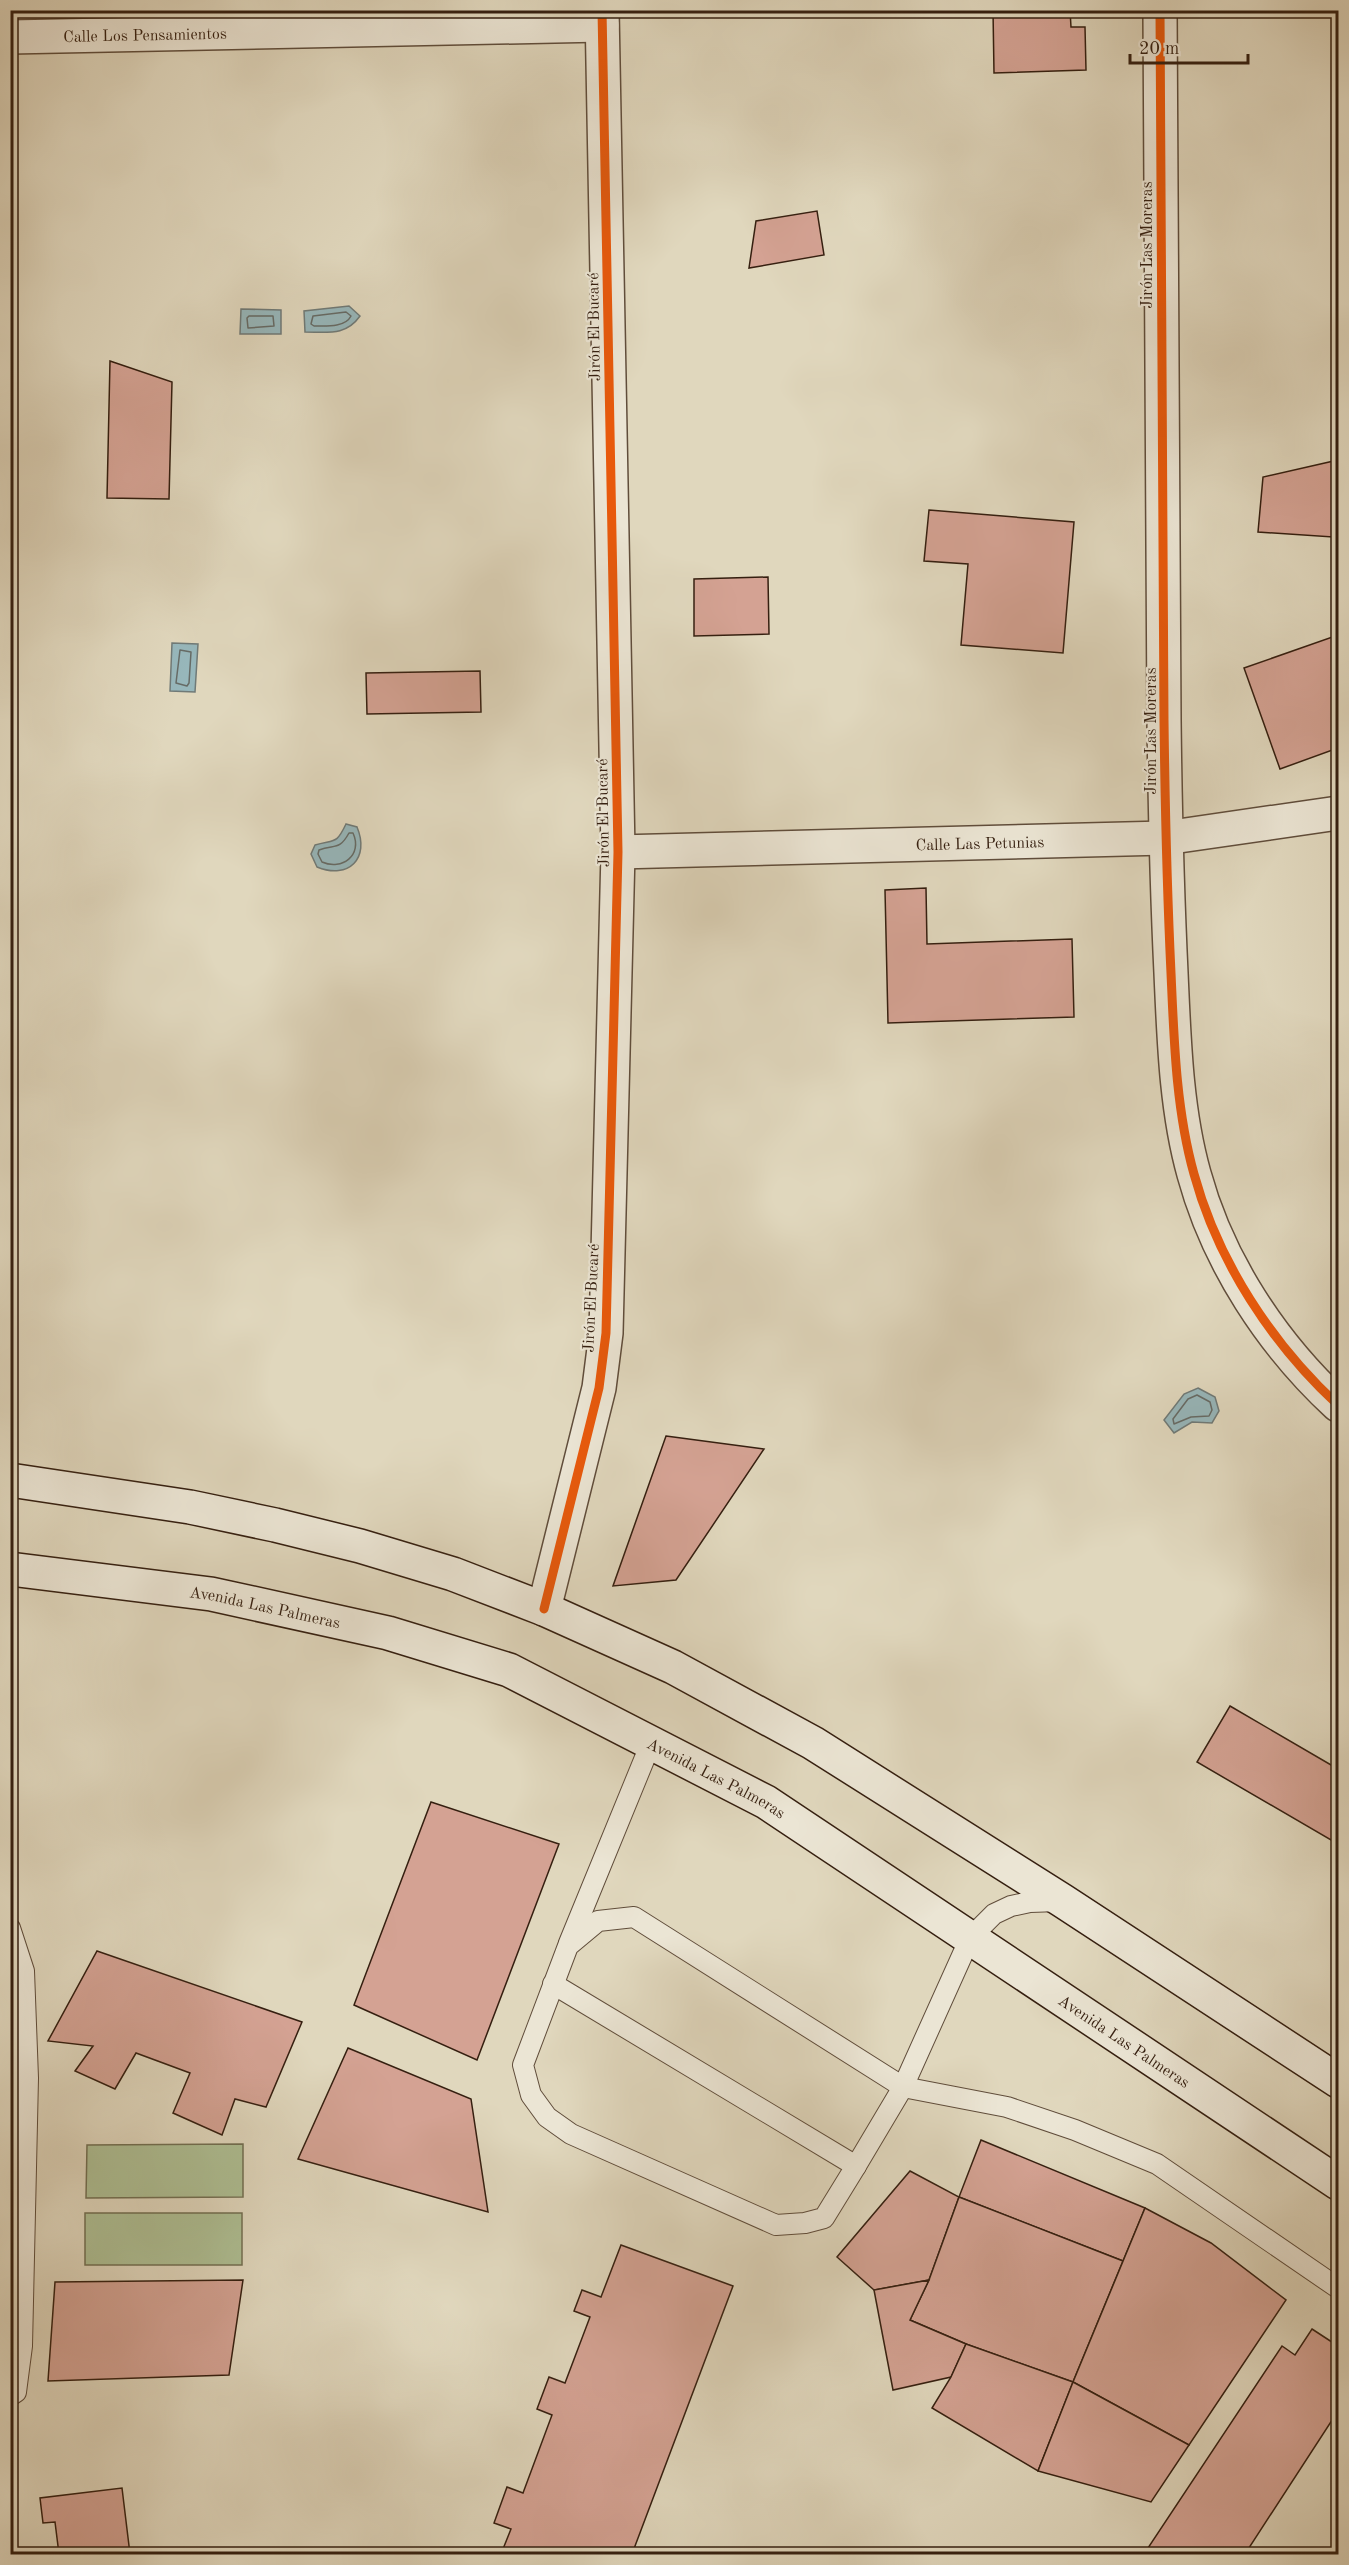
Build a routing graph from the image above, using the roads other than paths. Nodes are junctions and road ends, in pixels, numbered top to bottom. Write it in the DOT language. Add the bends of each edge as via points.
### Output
graph roads {
  1 [pos="1160,10"];
  2 [pos="602,18"];
  3 [pos="10,37"];
  4 [pos="1338,813"];
  5 [pos="1165,838"];
  6 [pos="618,852"];
  7 [pos="1338,1405"];
  8 [pos="10,1480"];
  9 [pos="10,1569"];
  10 [pos="544,1608"];
  11 [pos="651,1743"];
  12 [pos="1063,1900"];
  13 [pos="10,1928"];
  14 [pos="970,1938"];
  15 [pos="568,1946"];
  16 [pos="553,1984"];
  17 [pos="1338,2081"];
  18 [pos="903,2087"];
  19 [pos="856,2166"];
  20 [pos="1338,2183"];
  21 [pos="1338,2288"];
  22 [pos="10,2396"];
  1 -- 5 [label="street, Jirón Las Moreras"];
  2 -- 3 [label="street, Calle Los Pensamientos"];
  2 -- 6 [label="street, Jirón El Bucaré"];
  4 -- 5 [label="street, Calle Las Petunias"];
  5 -- 6 [label="street, Calle Las Petunias"];
  5 -- 7 [label="street, Jirón Las Moreras" via="1174,1044 1184,1132 1194,1175 1220,1244 1264,1318 1299,1364"];
  6 -- 10 [label="street, Jirón El Bucaré" via="606,1333 599,1388"];
  8 -- 10 [label="street" via="190,1507 275,1525 380,1552"];
  9 -- 11 [label="street, Avenida Las Palmeras" via="211,1594 388,1633 509,1670"];
  10 -- 12 [label="street" via="673,1667 813,1743"];
  11 -- 14 [label="street, Avenida Las Palmeras" via="765,1802"];
  11 -- 15 [label="lane"];
  12 -- 14 [label="lane" via="1011,1906 994,1914"];
  12 -- 17 [label="street"];
  13 -- 22 [label="lane" via="24,1971 28,2078 22,2346 16,2392"];
  14 -- 18 [label="lane"];
  14 -- 20 [label="street, Avenida Las Palmeras"];
  15 -- 16 [label="lane"];
  15 -- 18 [label="lane" via="598,1921 634,1917"];
  16 -- 19 [label="lane"];
  16 -- 19 [label="lane" via="523,2065 531,2095 547,2117 571,2134 776,2224 824,2218"];
  18 -- 19 [label="lane"];
  18 -- 21 [label="lane" via="1007,2107 1157,2164"];
}
